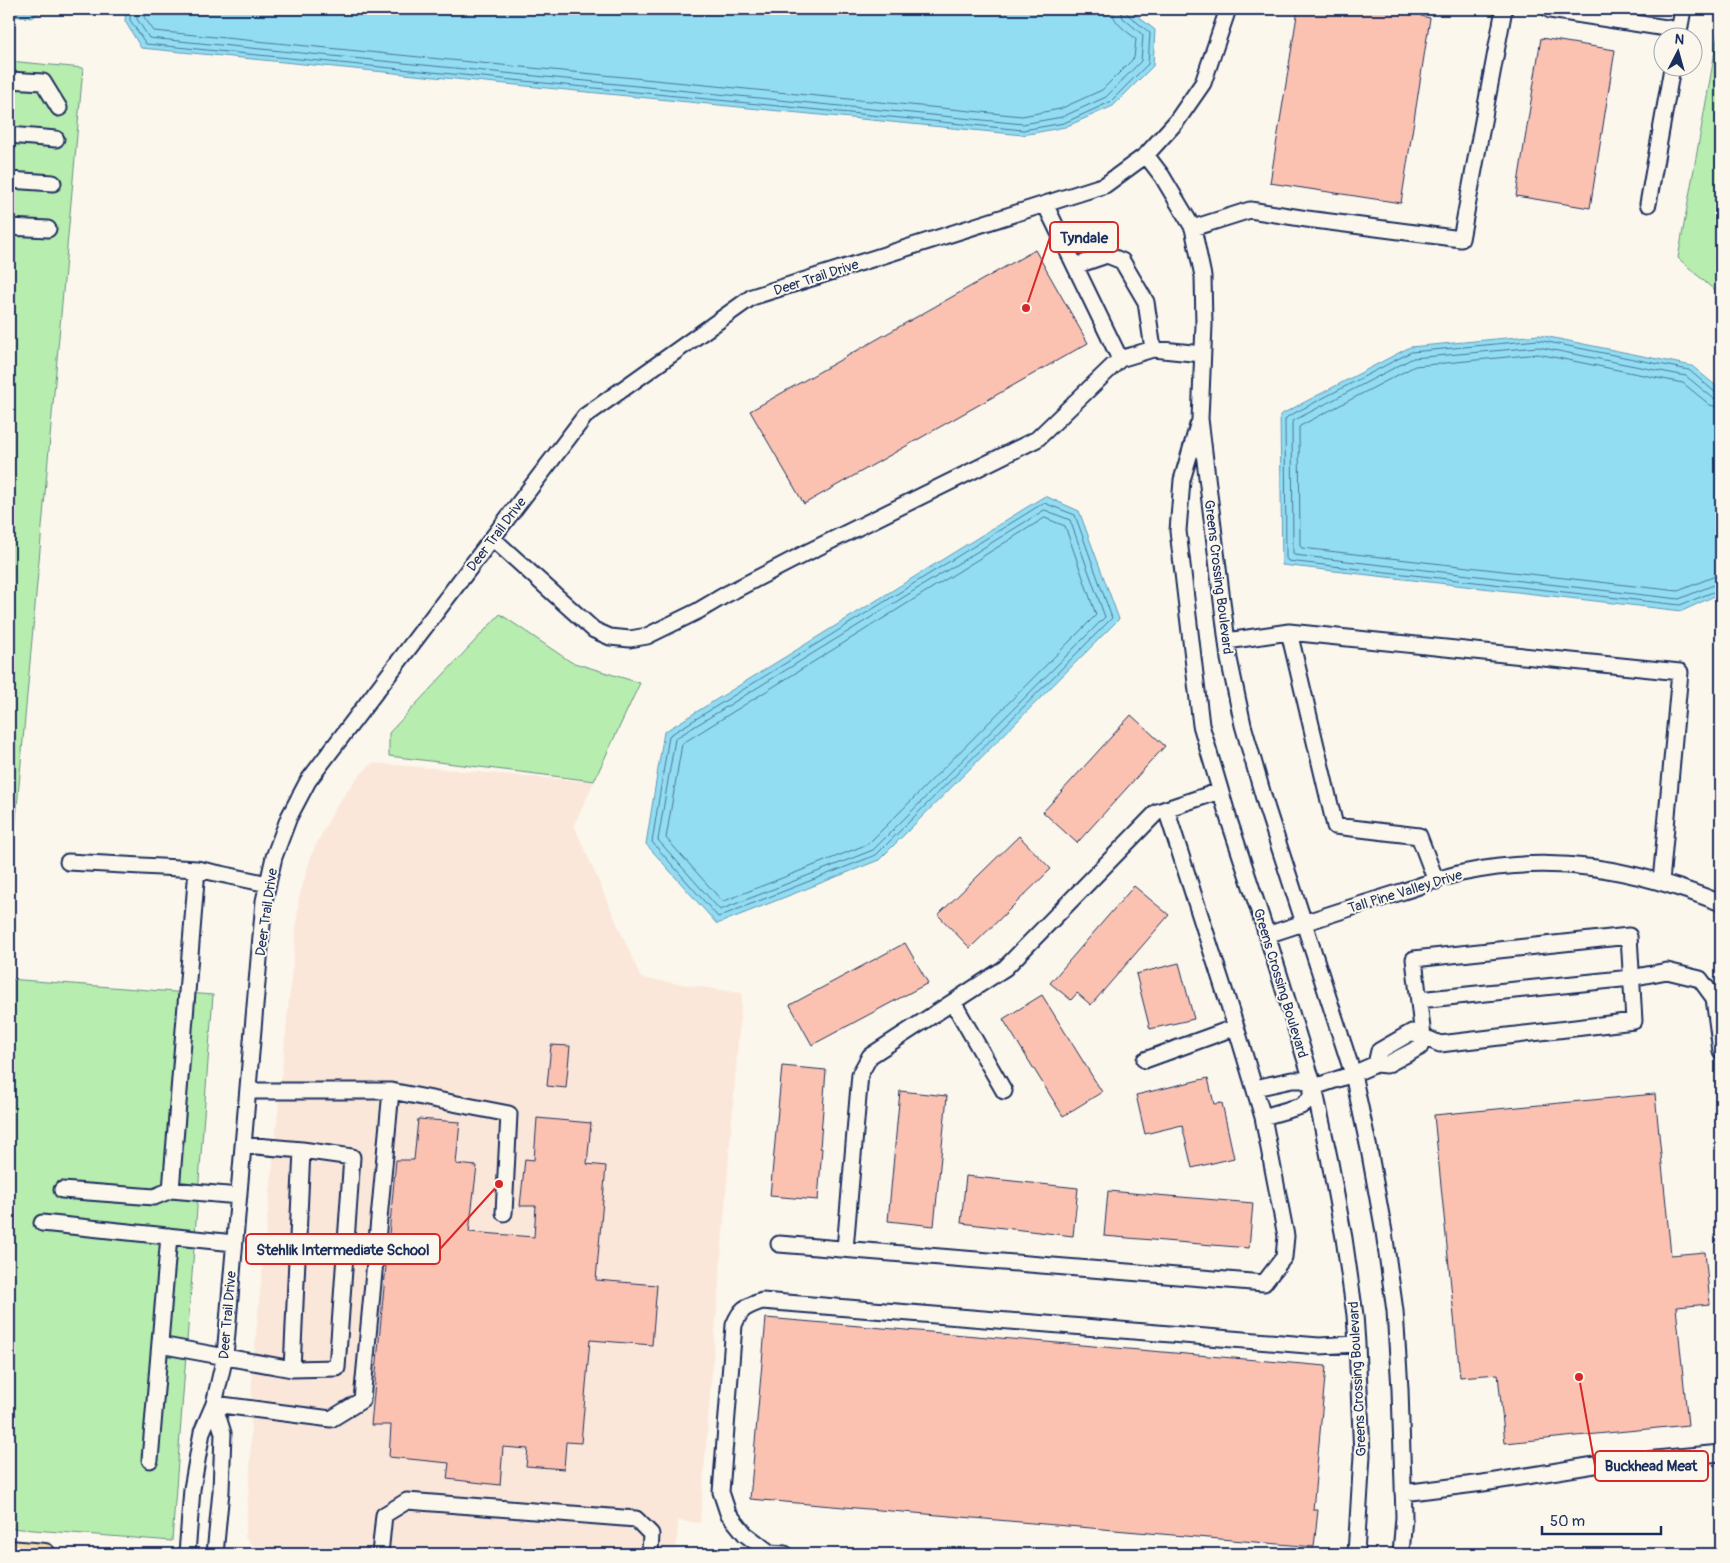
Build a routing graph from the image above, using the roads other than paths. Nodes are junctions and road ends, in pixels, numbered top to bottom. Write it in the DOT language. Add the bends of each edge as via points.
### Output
graph roads {
  1 [pos="1228,9"];
  2 [pos="1504,9"];
  3 [pos="1683,9"];
  4 [pos="1550,10"];
  5 [pos="1679,28"];
  6 [pos="1652,29"];
  7 [pos="1670,78"];
  8 [pos="9,80"];
  9 [pos="60,108"];
  10 [pos="9,135"];
  11 [pos="56,139"];
  12 [pos="1146,155"];
  13 [pos="9,180"];
  14 [pos="52,183"];
  15 [pos="1044,204"];
  16 [pos="1648,204"];
  17 [pos="9,227"];
  18 [pos="1193,228"];
  19 [pos="48,229"];
  20 [pos="1075,266"];
  21 [pos="1153,349"];
  22 [pos="1202,354"];
  23 [pos="1120,359"];
  24 [pos="1200,419"];
  25 [pos="492,538"];
  26 [pos="1289,632"];
  27 [pos="1227,641"];
  28 [pos="1220,791"];
  29 [pos="1166,809"];
  30 [pos="68,862"];
  31 [pos="197,869"];
  32 [pos="1436,881"];
  33 [pos="1661,882"];
  34 [pos="268,884"];
  35 [pos="1721,903"];
  36 [pos="1304,923"];
  37 [pos="1267,934"];
  38 [pos="1632,978"];
  39 [pos="1419,1000"];
  40 [pos="953,1002"];
  41 [pos="1238,1034"];
  42 [pos="1423,1037"];
  43 [pos="1721,1051"];
  44 [pos="1145,1060"];
  45 [pos="1353,1074"];
  46 [pos="1255,1088"];
  47 [pos="1314,1088"];
  48 [pos="248,1091"];
  49 [pos="391,1091"];
  50 [pos="1004,1091"];
  51 [pos="1263,1117"];
  52 [pos="244,1145"];
  53 [pos="302,1150"];
  54 [pos="62,1190"];
  55 [pos="172,1190"];
  56 [pos="238,1196"];
  57 [pos="504,1213"];
  58 [pos="42,1223"];
  59 [pos="169,1236"];
  60 [pos="234,1243"];
  61 [pos="779,1244"];
  62 [pos="845,1249"];
  63 [pos="1357,1344"];
  64 [pos="160,1345"];
  65 [pos="225,1356"];
  66 [pos="292,1369"];
  67 [pos="214,1404"];
  68 [pos="1721,1453"];
  69 [pos="150,1460"];
  70 [pos="1403,1493"];
  71 [pos="9,1551"];
  72 [pos="45,1554"];
  73 [pos="187,1554"];
  74 [pos="215,1554"];
  75 [pos="380,1554"];
  76 [pos="650,1554"];
  77 [pos="785,1554"];
  78 [pos="1356,1554"];
  79 [pos="1401,1554"];
  1 -- 12 [label="street, Deer Trail Drive" via="1203,83 1176,122"];
  2 -- 18 [label="street" via="1461,239 1250,210"];
  3 -- 5 [label="street"];
  4 -- 6 [label="street"];
  7 -- 16 [label="street"];
  8 -- 9 [label="street" via="43,82"];
  10 -- 11 [label="street"];
  12 -- 15 [label="street, Deer Trail Drive" via="1106,185"];
  12 -- 18 [label="street, Greens Crossing Boulevard"];
  13 -- 14 [label="street"];
  15 -- 20 [label="street"];
  15 -- 25 [label="street, Deer Trail Drive" via="752,297 586,416"];
  17 -- 19 [label="street"];
  18 -- 22 [label="street, Greens Crossing Boulevard" via="1203,276"];
  20 -- 21 [label="street" via="1107,255 1122,261 1146,302"];
  20 -- 23 [label="street"];
  21 -- 22 [label="street"];
  21 -- 23 [label="street"];
  22 -- 24 [label="street, Greens Crossing Boulevard"];
  23 -- 25 [label="street" via="1037,439 829,541 647,636 630,639 610,637 594,630"];
  24 -- 27 [label="street, Greens Crossing Boulevard"];
  24 -- 28 [label="street, Greens Crossing Boulevard" via="1182,480 1178,531 1201,725"];
  25 -- 34 [label="street, Deer Trail Drive" via="308,781 289,817"];
  26 -- 27 [label="street"];
  26 -- 32 [label="street" via="1335,826 1419,836"];
  26 -- 33 [label="street" via="1680,672"];
  27 -- 36 [label="street, Greens Crossing Boulevard" via="1243,725"];
  28 -- 29 [label="street"];
  28 -- 37 [label="street, Greens Crossing Boulevard"];
  29 -- 40 [label="street" via="1157,812 1005,968"];
  29 -- 41 [label="street"];
  30 -- 31 [label="street"];
  31 -- 34 [label="street"];
  31 -- 55 [label="street"];
  32 -- 33 [label="street, Tall Pine Valley Drive" via="1462,873 1526,864 1580,866"];
  32 -- 36 [label="street, Tall Pine Valley Drive"];
  33 -- 35 [label="street, Tall Pine Valley Drive"];
  34 -- 48 [label="street, Deer Trail Drive"];
  36 -- 37 [label="street, Tall Pine Valley Drive"];
  36 -- 45 [label="street, Greens Crossing Boulevard"];
  37 -- 47 [label="street, Greens Crossing Boulevard"];
  38 -- 39 [label="street"];
  38 -- 39 [label="street" via="1629,936 1414,959"];
  38 -- 42 [label="street" via="1634,1021 1440,1044"];
  38 -- 43 [label="street" via="1667,971 1700,979 1714,998"];
  39 -- 42 [label="street"];
  40 -- 50 [label="street"];
  40 -- 62 [label="street" via="870,1056 860,1074"];
  41 -- 44 [label="street"];
  41 -- 46 [label="street"];
  42 -- 45 [label="street" via="1412,1032 1379,1051 1376,1064"];
  45 -- 47 [label="street"];
  45 -- 70 [label="street, Greens Crossing Boulevard" via="1382,1222 1395,1311"];
  46 -- 47 [label="street" via="1304,1080"];
  46 -- 51 [label="street"];
  47 -- 51 [label="street" via="1309,1100 1301,1106"];
  47 -- 63 [label="street, Greens Crossing Boulevard" via="1344,1238"];
  48 -- 49 [label="street"];
  48 -- 52 [label="street, Deer Trail Drive"];
  49 -- 57 [label="street" via="509,1114"];
  49 -- 67 [label="street" via="362,1400 331,1419"];
  51 -- 62 [label="street" via="1286,1236 1284,1257 1264,1283"];
  52 -- 53 [label="street"];
  52 -- 56 [label="street, Deer Trail Drive"];
  53 -- 66 [label="street"];
  53 -- 66 [label="street" via="352,1157 337,1368"];
  54 -- 55 [label="street" via="154,1197"];
  55 -- 56 [label="street"];
  56 -- 60 [label="street, Deer Trail Drive"];
  58 -- 59 [label="street"];
  59 -- 60 [label="street"];
  59 -- 64 [label="street"];
  60 -- 65 [label="street, Deer Trail Drive"];
  61 -- 62 [label="street"];
  63 -- 77 [label="street" via="1319,1346 762,1301 739,1312 734,1325 721,1492 728,1513 745,1534 770,1553"];
  63 -- 78 [label="street, Greens Crossing Boulevard" via="1362,1455"];
  64 -- 65 [label="street"];
  64 -- 69 [label="street"];
  65 -- 66 [label="street"];
  65 -- 67 [label="street, Deer Trail Drive"];
  67 -- 73 [label="street, Deer Trail Drive" via="202,1432 192,1489"];
  67 -- 74 [label="street" via="223,1433"];
  68 -- 70 [label="street" via="1600,1464"];
  70 -- 79 [label="street, Greens Crossing Boulevard"];
  71 -- 72 [label="main road"];
  75 -- 76 [label="street" via="384,1515 407,1501 636,1519 651,1534"];
}
